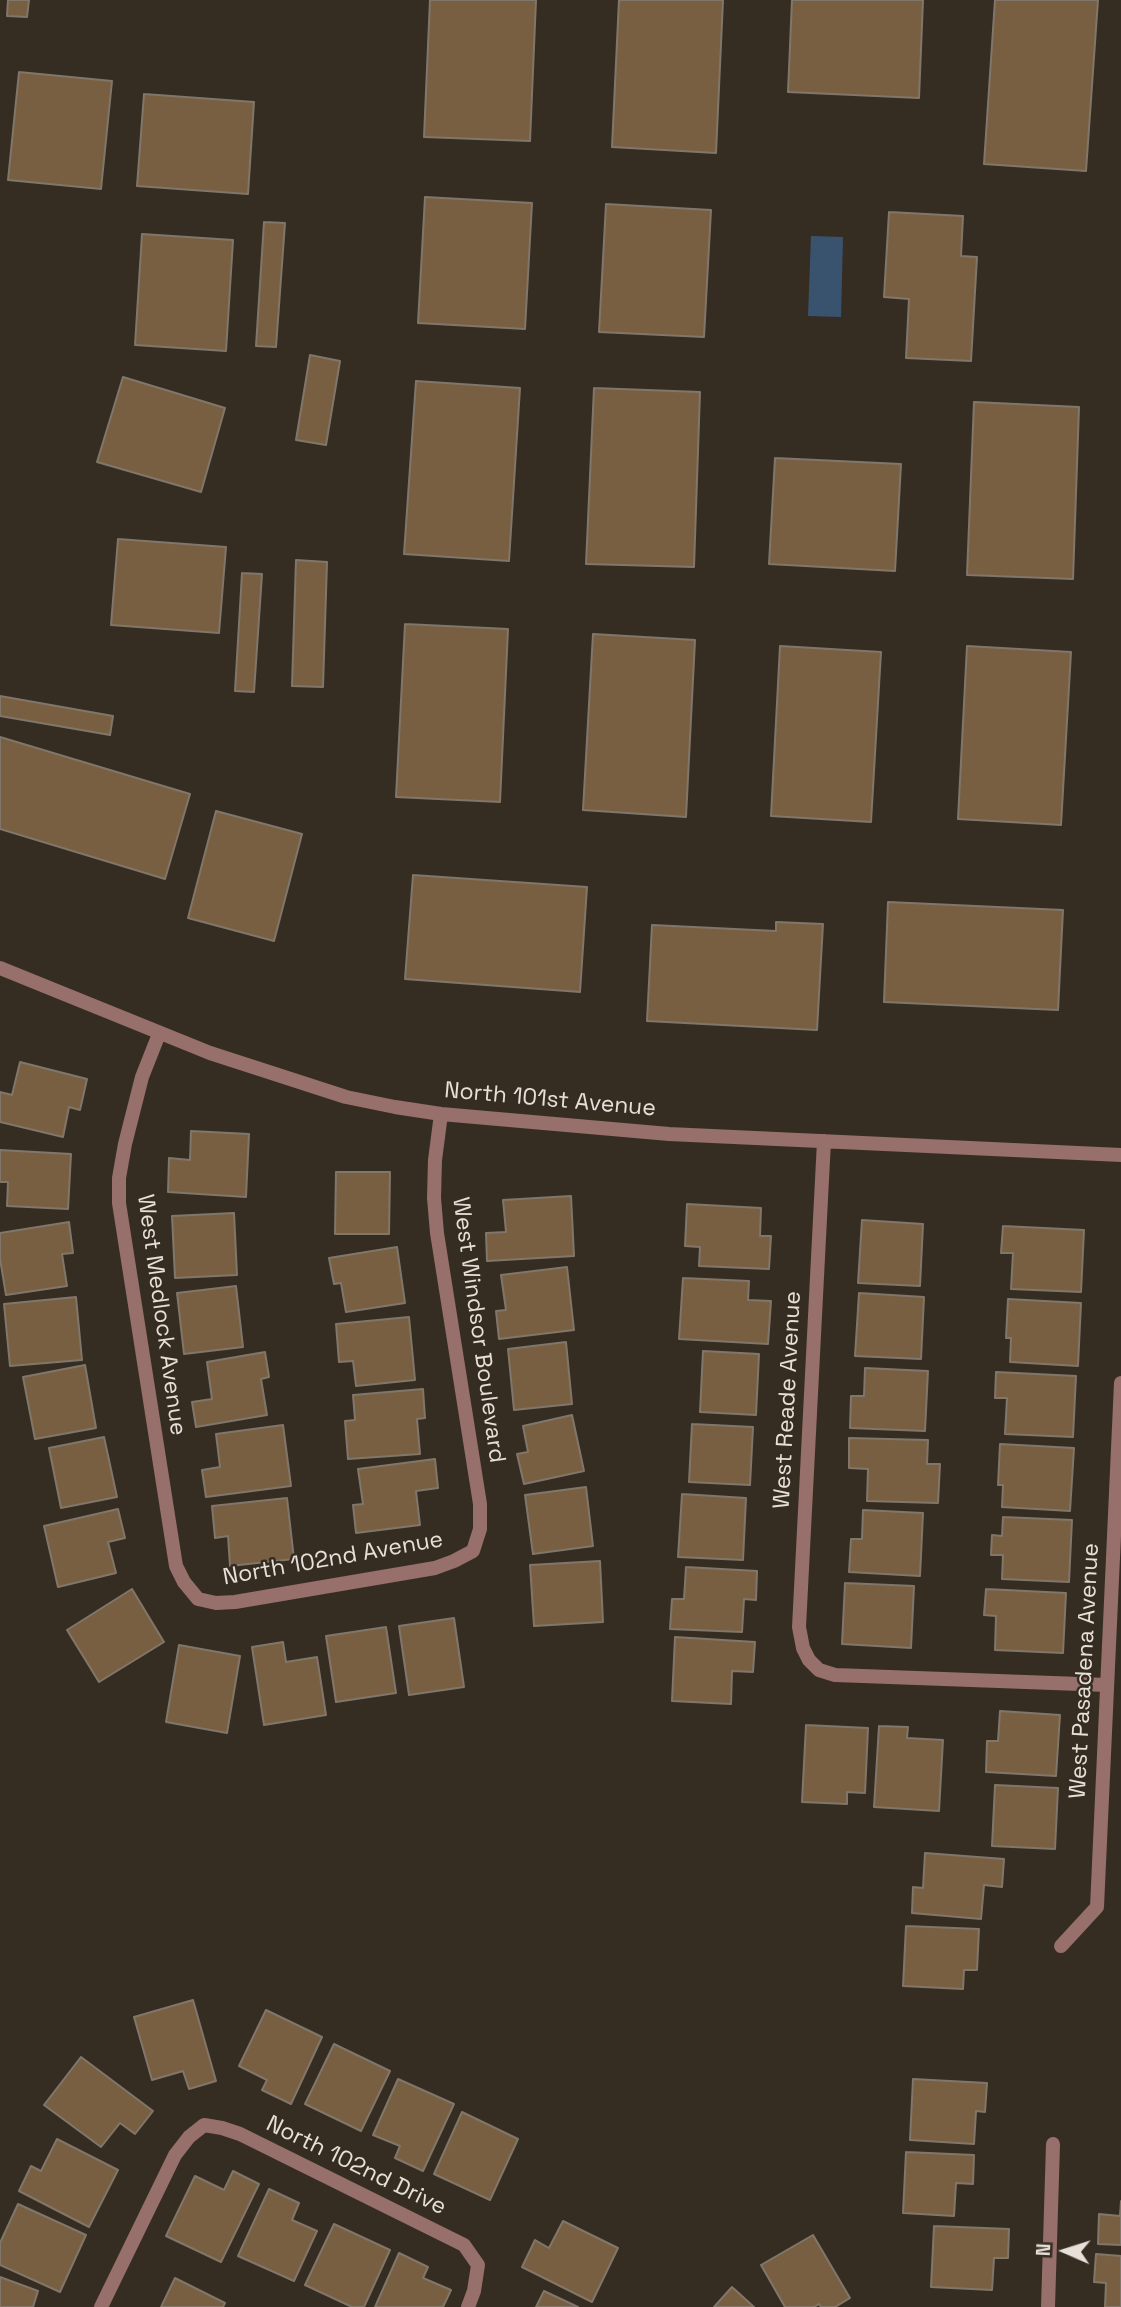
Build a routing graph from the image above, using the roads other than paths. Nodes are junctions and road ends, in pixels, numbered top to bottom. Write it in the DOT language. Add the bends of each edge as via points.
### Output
graph roads {
  1 [pos="0,968"];
  2 [pos="159,1034"];
  3 [pos="441,1114"];
  4 [pos="824,1141"];
  5 [pos="1121,1155"];
  6 [pos="1121,1383"];
  7 [pos="473,1551"];
  8 [pos="198,1599"];
  9 [pos="1107,1685"];
  10 [pos="1060,1946"];
  11 [pos="1053,2144"];
  12 [pos="101,2307"];
  13 [pos="468,2307"];
  14 [pos="1048,2307"];
  1 -- 2 [label="street, North 101st Avenue"];
  2 -- 3 [label="street, North 101st Avenue" via="346,1097"];
  2 -- 8 [label="street, West Medlock Avenue" via="132,1111 119,1203 176,1566"];
  3 -- 4 [label="street, North 101st Avenue" via="670,1134"];
  3 -- 7 [label="street, West Windsor Boulevard" via="435,1160 437,1233 480,1504 480,1529"];
  4 -- 5 [label="street, North 101st Avenue"];
  4 -- 9 [label="street, West Reade Avenue" via="800,1627 809,1660 819,1670 835,1675"];
  6 -- 9 [label="street, West Pasadena Avenue"];
  7 -- 8 [label="street, North 102nd Avenue" via="435,1568 235,1602"];
  9 -- 10 [label="street, West Pasadena Avenue" via="1097,1907"];
  11 -- 14 [label="street"];
  12 -- 13 [label="street, North 102nd Drive" via="175,2155 204,2125 240,2134 464,2245 478,2265"];
}
